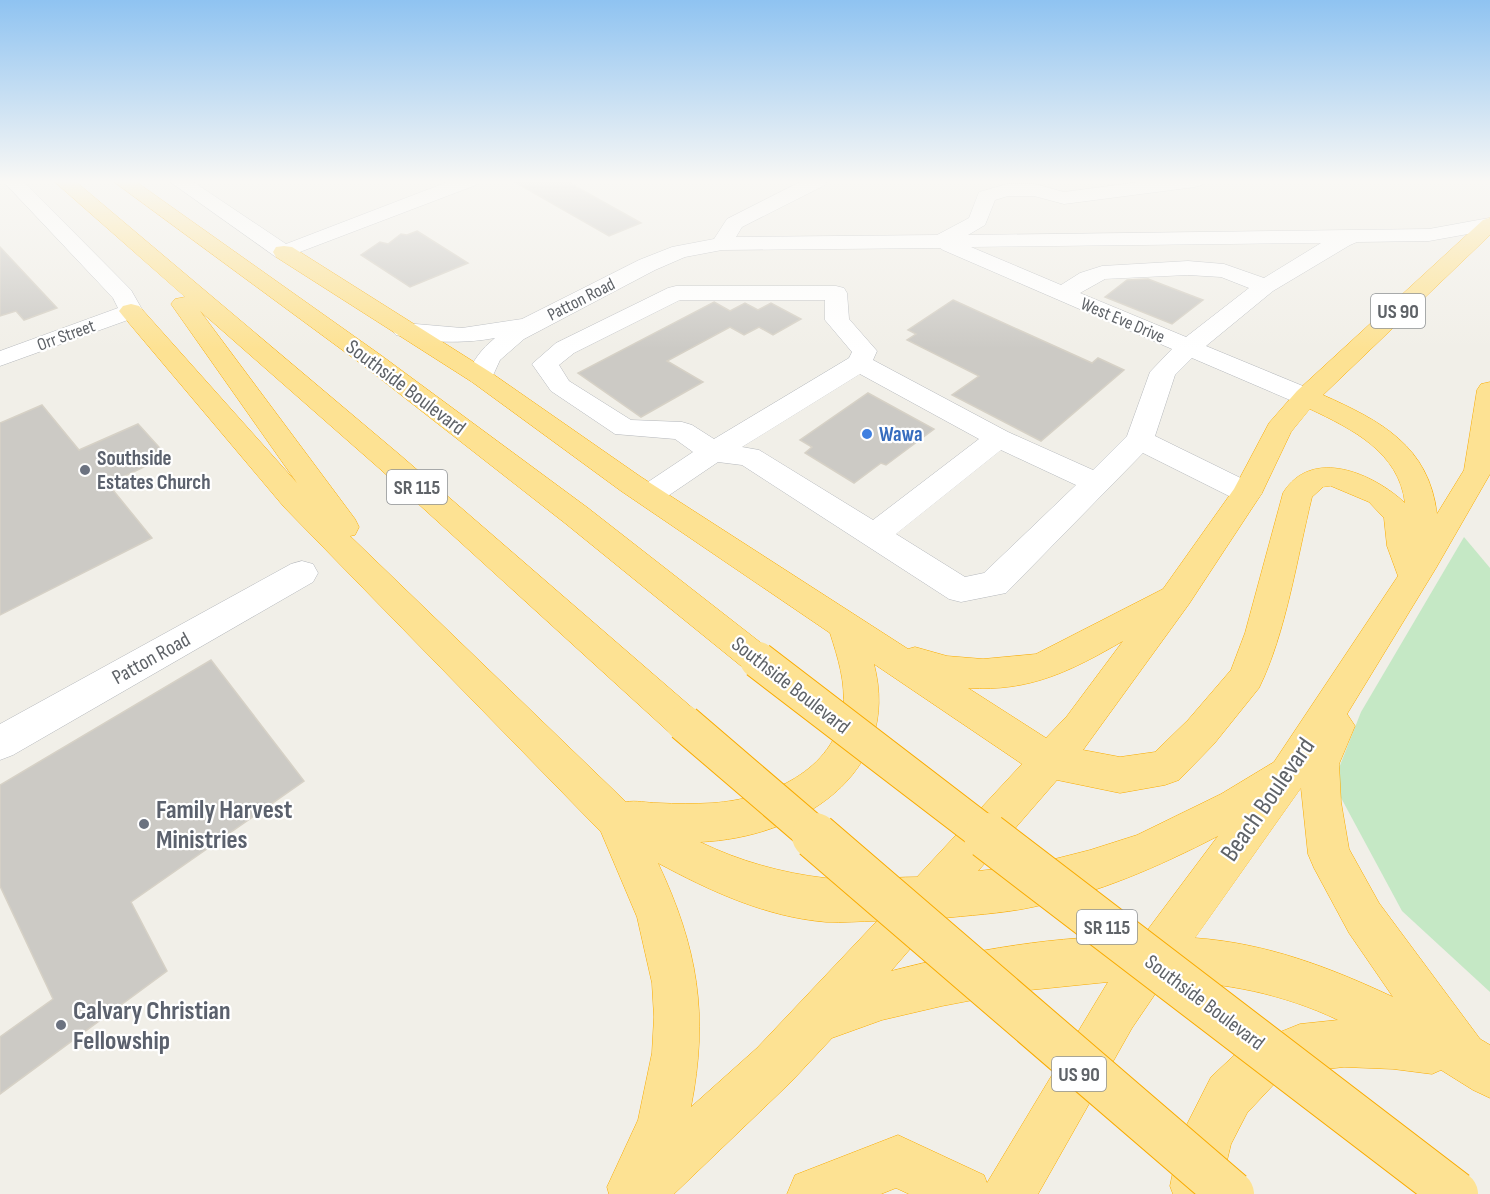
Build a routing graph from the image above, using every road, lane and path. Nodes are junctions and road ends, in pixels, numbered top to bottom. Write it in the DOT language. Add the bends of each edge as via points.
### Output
graph roads {
  1 [pos="66,237"];
  2 [pos="126,237"];
  3 [pos="197,237"];
  4 [pos="261,237"];
  5 [pos="324,237"];
  6 [pos="726,237"];
  7 [pos="950,237"];
  8 [pos="1302,237"];
  9 [pos="1353,237"];
  10 [pos="1476,237"];
  11 [pos="1208,238"];
  12 [pos="940,242"];
  13 [pos="722,244"];
  14 [pos="284,252"];
  15 [pos="147,255"];
  16 [pos="236,265"];
  17 [pos="1268,272"];
  18 [pos="1062,294"];
  19 [pos="131,311"];
  20 [pos="540,319"];
  21 [pos="404,330"];
  22 [pos="583,339"];
  23 [pos="1188,348"];
  24 [pos="0,359"];
  25 [pos="859,363"];
  26 [pos="481,377"];
  27 [pos="1490,390"];
  28 [pos="1306,397"];
  29 [pos="998,438"];
  30 [pos="1140,440"];
  31 [pos="713,452"];
  32 [pos="1484,472"];
  33 [pos="1097,483"];
  34 [pos="640,490"];
  35 [pos="1247,493"];
  36 [pos="874,535"];
  37 [pos="1420,568"];
  38 [pos="302,573"];
  39 [pos="1177,595"];
  40 [pos="398,602"];
  41 [pos="844,626"];
  42 [pos="1365,656"];
  43 [pos="0,743"];
  44 [pos="1049,761"];
  45 [pos="1288,774"];
  46 [pos="615,819"];
  47 [pos="929,898"];
  48 [pos="1153,957"];
  49 [pos="815,1022"];
  50 [pos="1477,1064"];
  51 [pos="630,1194"];
  52 [pos="636,1194"];
  53 [pos="814,1194"];
  54 [pos="966,1194"];
  55 [pos="1010,1194"];
  56 [pos="1197,1194"];
  57 [pos="1231,1194"];
  58 [pos="1455,1194"];
  1 -- 19 [label="street" via="123,295"];
  2 -- 15 [label="highway"];
  3 -- 16 [label="highway, Southside Boulevard"];
  4 -- 14 [label="street"];
  5 -- 14 [label="street"];
  6 -- 13 [label="street"];
  7 -- 12 [label="street"];
  8 -- 11 [label="street, Patton Road"];
  9 -- 17 [label="street"];
  10 -- 28 [label="highway, US 90"];
  11 -- 12 [label="street, Patton Road"];
  11 -- 17 [label="street"];
  12 -- 13 [label="street, Patton Road"];
  12 -- 18 [label="street, West Eve Drive"];
  13 -- 20 [label="street, Patton Road" via="680,252 647,265"];
  14 -- 21 [label="highway"];
  15 -- 40 [label="highway"];
  15 -- 57 [label="highway, SR 115, bridge"];
  16 -- 34 [label="highway" via="346,319"];
  16 -- 58 [label="highway, Southside Boulevard / SR 115, bridge" via="373,361 531,480 758,660"];
  17 -- 18 [label="street" via="1188,268 1102,273"];
  17 -- 23 [label="street"];
  18 -- 23 [label="street, West Eve Drive"];
  19 -- 24 [label="street, Orr Street"];
  19 -- 40 [label="highway" via="265,468"];
  20 -- 21 [label="street" via="474,335 439,336"];
  20 -- 22 [label="street"];
  20 -- 26 [label="street" via="490,354"];
  21 -- 26 [label="highway"];
  22 -- 25 [label="street" via="676,293 836,293 837,320 865,351"];
  22 -- 31 [label="street" via="545,364 560,386 625,428 682,431"];
  23 -- 28 [label="street, West Eve Drive"];
  23 -- 30 [label="street" via="1163,372"];
  25 -- 29 [label="street"];
  25 -- 31 [label="street"];
  26 -- 34 [label="highway"];
  27 -- 32 [label="highway, Beach Boulevard / US 90"];
  28 -- 35 [label="highway, US 90" via="1279,429"];
  28 -- 37 [label="highway" via="1363,424 1400,452 1417,484"];
  29 -- 33 [label="street"];
  29 -- 36 [label="street"];
  30 -- 33 [label="street"];
  30 -- 35 [label="street"];
  31 -- 34 [label="street"];
  31 -- 36 [label="street" via="749,457"];
  32 -- 37 [label="highway, Beach Boulevard / US 90"];
  33 -- 36 [label="street" via="994,584 960,590"];
  34 -- 41 [label="highway"];
  35 -- 39 [label="highway, US 90"];
  37 -- 42 [label="highway, Beach Boulevard / US 90"];
  37 -- 44 [label="highway" via="1403,546 1399,514 1379,495 1332,476 1314,479 1298,493 1262,633 1246,678 1202,732 1165,768 1120,776"];
  38 -- 43 [label="street, Patton Road"];
  39 -- 41 [label="highway" via="1049,664 1003,673 964,674 932,668"];
  39 -- 44 [label="highway, US 90" via="1080,727"];
  40 -- 46 [label="highway"];
  41 -- 44 [label="highway"];
  41 -- 46 [label="highway" via="861,687 860,720 849,752 826,778 795,802 760,815 678,824"];
  42 -- 45 [label="highway, Beach Boulevard / US 90"];
  42 -- 50 [label="highway" via="1320,764 1329,854 1364,918"];
  44 -- 47 [label="highway, US 90"];
  45 -- 47 [label="highway" via="1235,807 1144,852 1090,871 1031,886"];
  45 -- 48 [label="highway, Beach Boulevard / US 90"];
  46 -- 47 [label="highway" via="720,874 773,890 826,900"];
  46 -- 51 [label="highway" via="655,904 669,948 677,1001 677,1062 661,1128"];
  47 -- 49 [label="highway, US 90"];
  48 -- 49 [label="highway" via="1054,962 954,980 853,1004"];
  48 -- 50 [label="highway" via="1184,958 1285,976 1347,1000"];
  48 -- 55 [label="highway, Beach Boulevard / US 90" via="1115,1011"];
  49 -- 52 [label="highway, US 90"];
  50 -- 56 [label="highway" via="1394,1045 1344,1043 1300,1048 1260,1064 1229,1095 1206,1138"];
  53 -- 54 [label="highway" via="898,1161"];
}
